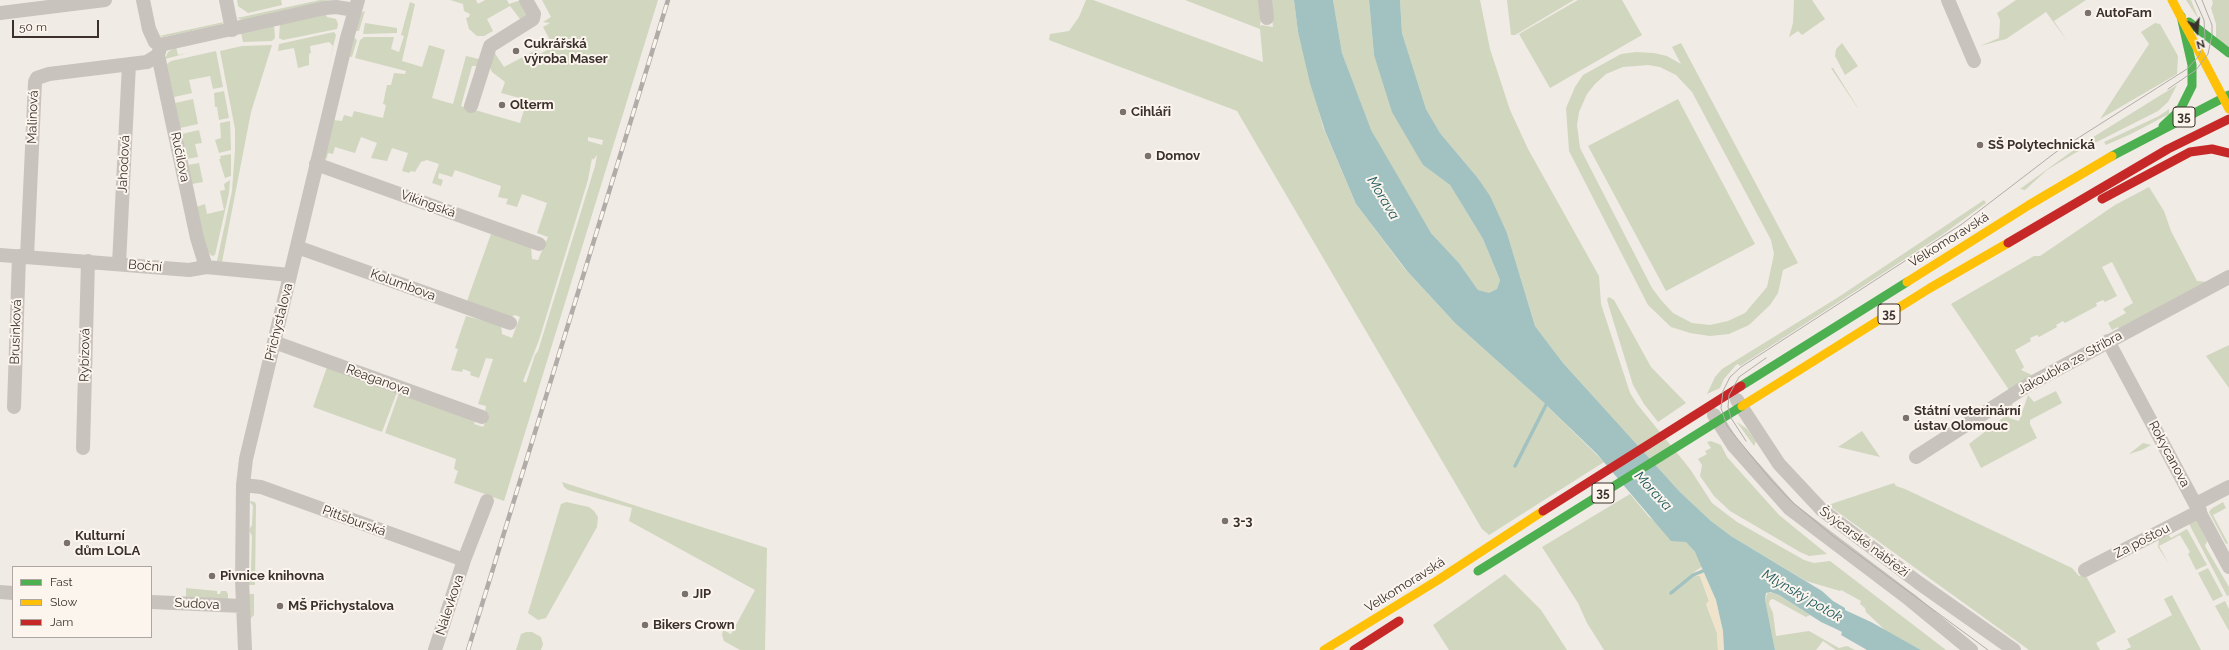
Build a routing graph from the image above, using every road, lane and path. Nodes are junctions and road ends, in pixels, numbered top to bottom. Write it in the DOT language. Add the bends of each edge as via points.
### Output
graph roads {
  1 [pos="105,0"];
  2 [pos="143,0"];
  3 [pos="226,0"];
  4 [pos="526,0"];
  5 [pos="1265,0"];
  6 [pos="1948,0"];
  7 [pos="2172,0"];
  8 [pos="356,5"];
  9 [pos="0,13"];
  10 [pos="2181,16"];
  11 [pos="1267,18"];
  12 [pos="232,30"];
  13 [pos="159,50"];
  14 [pos="2229,53"];
  15 [pos="1974,61"];
  16 [pos="129,64"];
  17 [pos="2226,96"];
  18 [pos="471,106"];
  19 [pos="2229,109"];
  20 [pos="2229,119"];
  21 [pos="2146,138"];
  22 [pos="2229,153"];
  23 [pos="316,164"];
  24 [pos="2039,225"];
  25 [pos="540,244"];
  26 [pos="297,248"];
  27 [pos="0,255"];
  28 [pos="23,256"];
  29 [pos="88,261"];
  30 [pos="119,264"];
  31 [pos="206,267"];
  32 [pos="290,275"];
  33 [pos="2229,277"];
  34 [pos="510,323"];
  35 [pos="2108,341"];
  36 [pos="274,342"];
  37 [pos="1732,392"];
  38 [pos="14,407"];
  39 [pos="1710,407"];
  40 [pos="1741,407"];
  41 [pos="482,416"];
  42 [pos="1717,422"];
  43 [pos="83,448"];
  44 [pos="1916,457"];
  45 [pos="244,485"];
  46 [pos="2229,487"];
  47 [pos="487,501"];
  48 [pos="2198,508"];
  49 [pos="464,560"];
  50 [pos="2229,567"];
  51 [pos="2085,570"];
  52 [pos="1472,574"];
  53 [pos="0,592"];
  54 [pos="12,593"];
  55 [pos="152,602"];
  56 [pos="242,606"];
  57 [pos="1405,617"];
  58 [pos="245,650"];
  59 [pos="435,650"];
  60 [pos="1324,650"];
  61 [pos="1354,650"];
  62 [pos="1971,650"];
  63 [pos="2014,650"];
  1 -- 9 [label="street"];
  2 -- 13 [label="street, Ručilova" via="150,29"];
  3 -- 12 [label="street"];
  4 -- 18 [label="street" via="534,14 533,19 490,46"];
  5 -- 11 [label="street"];
  6 -- 15 [label="street"];
  7 -- 10 [label="main road"];
  8 -- 12 [label="street" via="325,8"];
  8 -- 23 [label="street, Přichystalova"];
  10 -- 14 [label="main road"];
  10 -- 17 [label="main road"];
  10 -- 21 [label="main road" via="2192,65 2192,86 2180,110"];
  12 -- 13 [label="street"];
  13 -- 16 [label="street, Malinová" via="147,62"];
  13 -- 31 [label="street, Ručilova" via="197,238"];
  16 -- 28 [label="street, Malinová" via="49,74 37,78"];
  16 -- 30 [label="street, Jahodová"];
  17 -- 19 [label="main road"];
  17 -- 21 [label="main road, Velkomoravská / 35"];
  20 -- 24 [label="main road, 35" via="2168,149"];
  21 -- 37 [label="main road, Velkomoravská / 35" via="2029,205"];
  22 -- 24 [label="main road" via="2212,149 2190,152 2105,198"];
  23 -- 25 [label="street, Vikingská"];
  23 -- 26 [label="street, Přichystalova"];
  24 -- 40 [label="main road, 35" via="1930,288"];
  26 -- 32 [label="street, Přichystalova"];
  26 -- 34 [label="street, Kolumbova"];
  27 -- 28 [label="street, Boční"];
  28 -- 29 [label="street, Boční"];
  28 -- 38 [label="street, Brusinková"];
  29 -- 30 [label="street, Boční"];
  29 -- 43 [label="street, Rybízová"];
  30 -- 31 [label="street, Boční" via="189,270"];
  31 -- 32 [label="street, Boční"];
  32 -- 36 [label="street, Přichystalova"];
  33 -- 35 [label="street, Jakoubka ze Stříbra"];
  35 -- 44 [label="street, Jakoubka ze Stříbra" via="2028,385"];
  35 -- 48 [label="street, Rokycanova"];
  36 -- 41 [label="street, Reaganova"];
  36 -- 45 [label="street, Přichystalova" via="247,454"];
  37 -- 39 [label="main road, Velkomoravská / 35"];
  37 -- 40 [label="street, Švýcarské nábřeží"];
  39 -- 42 [label="street, Švýcarské nábřeží"];
  39 -- 60 [label="main road, Velkomoravská / 35"];
  40 -- 42 [label="main road, 35"];
  40 -- 63 [label="street, Švýcarské nábřeží" via="1779,464 1822,510"];
  42 -- 52 [label="main road, 35"];
  42 -- 62 [label="street, Švýcarské nábřeží" via="1733,445 1797,516 1909,599"];
  45 -- 49 [label="street, Pittsburská" via="261,487"];
  45 -- 56 [label="street, Přichystalova"];
  46 -- 48 [label="street, Za poštou"];
  47 -- 49 [label="street, Nálevkova"];
  48 -- 50 [label="street, Rokycanova"];
  48 -- 51 [label="street, Za poštou"];
  49 -- 59 [label="street, Nálevkova"];
  53 -- 54 [label="street"];
  55 -- 56 [label="street, Sudova"];
  56 -- 58 [label="street, Přichystalova"];
  57 -- 61 [label="main road"];
}
